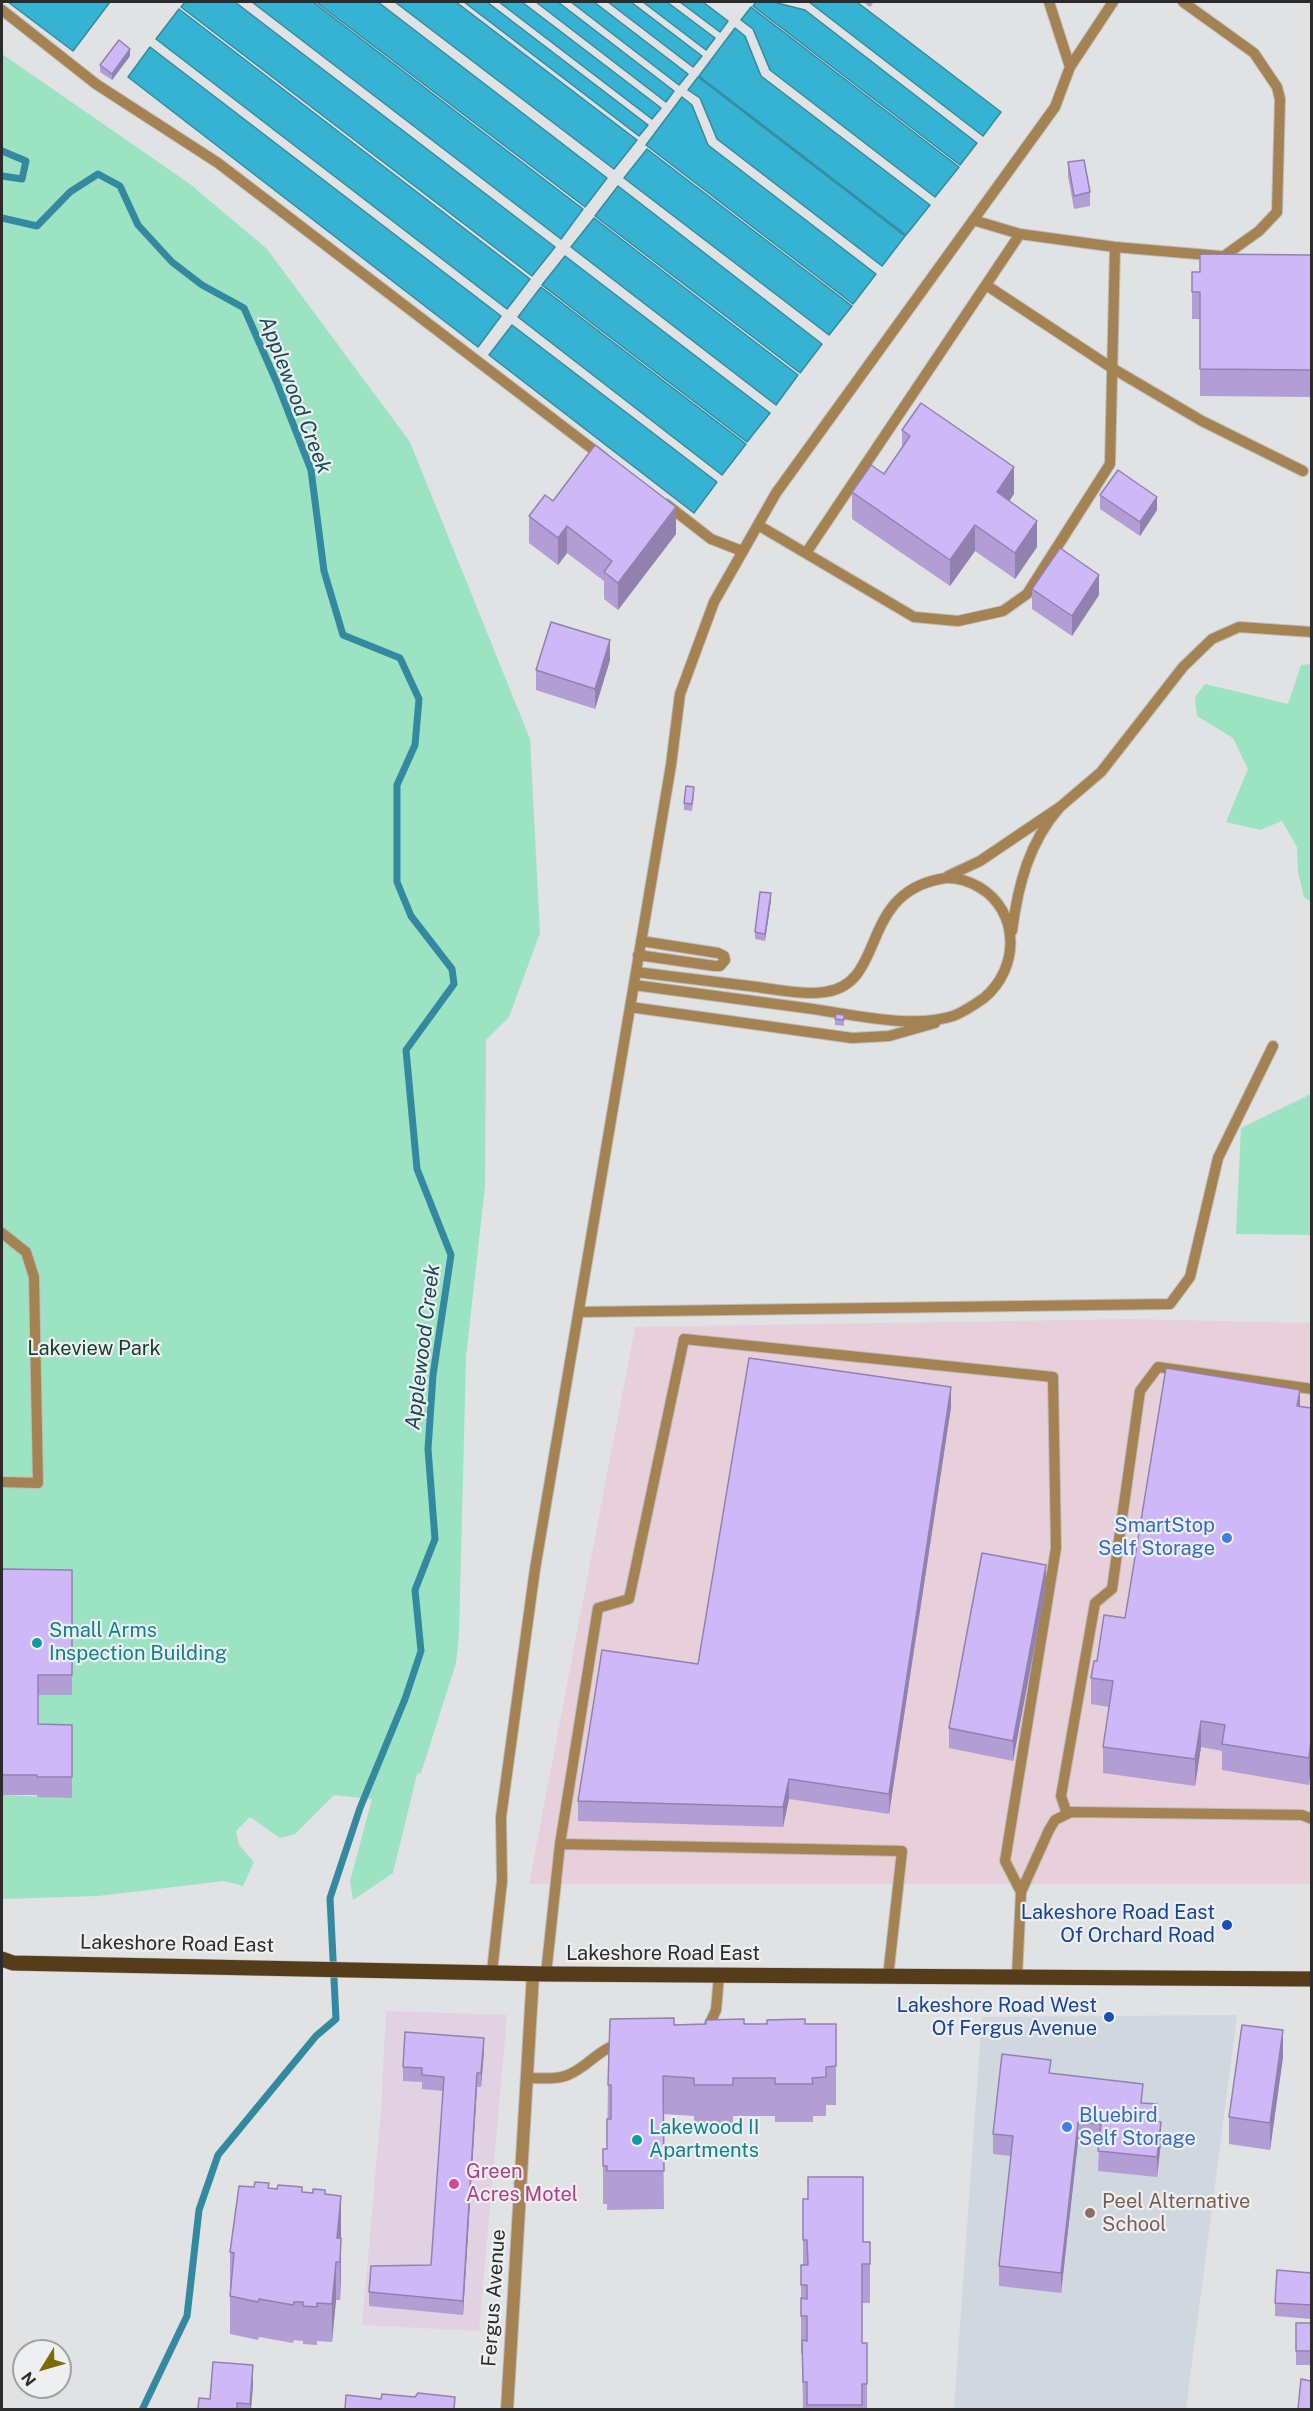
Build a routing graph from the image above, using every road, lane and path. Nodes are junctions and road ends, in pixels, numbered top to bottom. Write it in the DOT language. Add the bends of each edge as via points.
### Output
graph roads {
  1 [pos="1049,2"];
  2 [pos="1113,2"];
  3 [pos="1183,2"];
  4 [pos="2,10"];
  5 [pos="1070,67"];
  6 [pos="973,220"];
  7 [pos="1020,234"];
  8 [pos="1115,247"];
  9 [pos="1224,256"];
  10 [pos="1246,256"];
  11 [pos="986,285"];
  12 [pos="1112,368"];
  13 [pos="617,467"];
  14 [pos="1303,471"];
  15 [pos="655,496"];
  16 [pos="758,525"];
  17 [pos="742,551"];
  18 [pos="806,554"];
  19 [pos="1311,632"];
  20 [pos="1060,807"];
  21 [pos="943,878"];
  22 [pos="1012,934"];
  23 [pos="641,941"];
  24 [pos="638,955"];
  25 [pos="636,972"];
  26 [pos="634,985"];
  27 [pos="630,1007"];
  28 [pos="952,1016"];
  29 [pos="1273,1046"];
  30 [pos="2,1233"];
  31 [pos="580,1312"];
  32 [pos="1311,1389"];
  33 [pos="2,1482"];
  34 [pos="1067,1814"];
  35 [pos="1311,1819"];
  36 [pos="560,1844"];
  37 [pos="1021,1892"];
  38 [pos="5,1964"];
  39 [pos="492,1972"];
  40 [pos="540,1974"];
  41 [pos="720,1976"];
  42 [pos="888,1977"];
  43 [pos="1017,1977"];
  44 [pos="1311,1979"];
  45 [pos="698,2038"];
  46 [pos="630,2044"];
  47 [pos="528,2078"];
  48 [pos="507,2409"];
  1 -- 5 [label="lane"];
  2 -- 5 [label="lane"];
  3 -- 9 [label="lane" via="1254,53 1271,75 1280,99 1277,212 1259,231"];
  4 -- 13 [label="lane" via="96,84 218,163"];
  5 -- 6 [label="lane" via="1044,124"];
  6 -- 7 [label="lane"];
  6 -- 16 [label="lane" via="776,493"];
  7 -- 8 [label="lane"];
  7 -- 11 [label="lane"];
  8 -- 9 [label="lane"];
  8 -- 12 [label="lane"];
  9 -- 10 [label="lane"];
  11 -- 12 [label="lane"];
  11 -- 18 [label="lane"];
  12 -- 14 [label="lane" via="1202,421"];
  12 -- 18 [label="lane" via="1108,469 1027,594 1003,611 958,621 914,617"];
  15 -- 17 [label="lane" via="711,539"];
  16 -- 17 [label="lane"];
  16 -- 18 [label="lane"];
  17 -- 23 [label="lane" via="714,602 680,694"];
  19 -- 20 [label="lane" via="1239,627 1212,639 1183,667 1101,772"];
  20 -- 21 [label="lane" via="980,861"];
  20 -- 22 [label="lane" via="1033,847 1020,885"];
  21 -- 22 [label="lane" via="961,879 987,892 1002,909"];
  21 -- 25 [label="lane" via="918,885 897,899 881,922 861,970 833,991 799,992"];
  22 -- 28 [label="lane" via="1008,959 997,983 971,1008"];
  23 -- 24 [label="lane"];
  23 -- 24 [label="lane" via="718,953 725,960 716,966"];
  24 -- 25 [label="lane"];
  25 -- 26 [label="lane"];
  26 -- 27 [label="lane"];
  26 -- 28 [label="lane" via="870,1017 923,1021"];
  27 -- 28 [label="lane" via="852,1038 889,1036"];
  27 -- 31 [label="lane"];
  29 -- 31 [label="lane" via="1218,1158 1190,1277 1170,1304"];
  30 -- 33 [label="lane" via="26,1252 34,1277 39,1483"];
  31 -- 39 [label="lane" via="535,1569 501,1817 502,1881"];
  32 -- 34 [label="lane" via="1158,1367 1140,1391 1112,1589 1095,1603 1060,1796"];
  34 -- 35 [label="lane" via="1302,1815"];
  34 -- 37 [label="lane" via="1055,1820 1049,1830"];
  36 -- 37 [label="lane" via="598,1608 629,1599 684,1339 1053,1377 1056,1548 1005,1861"];
  36 -- 40 [label="lane"];
  36 -- 42 [label="lane" via="902,1851"];
  37 -- 43 [label="lane"];
  38 -- 39 [label="main road, Lakeshore Road East"];
  39 -- 40 [label="main road, Lakeshore Road East"];
  40 -- 41 [label="main road, Lakeshore Road East"];
  40 -- 47 [label="street, Fergus Avenue"];
  41 -- 42 [label="main road, Lakeshore Road East"];
  41 -- 45 [label="lane" via="716,2010"];
  42 -- 43 [label="main road, Lakeshore Road East"];
  43 -- 44 [label="main road, Lakeshore Road East"];
  46 -- 47 [label="lane" via="609,2047 584,2067 562,2077"];
  47 -- 48 [label="street, Fergus Avenue"];
}
